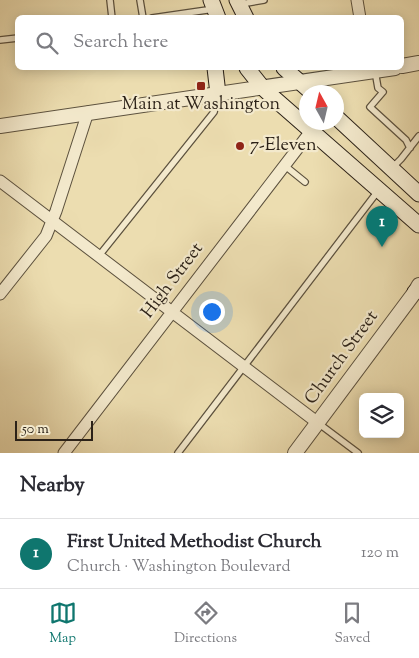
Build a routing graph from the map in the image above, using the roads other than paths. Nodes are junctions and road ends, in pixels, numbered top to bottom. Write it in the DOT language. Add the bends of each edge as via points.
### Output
graph roads {
  1 [pos="110,0"];
  2 [pos="140,0"];
  3 [pos="264,0"];
  4 [pos="357,0"];
  5 [pos="240,7"];
  6 [pos="214,11"];
  7 [pos="112,15"];
  8 [pos="142,15"];
  9 [pos="179,15"];
  10 [pos="360,15"];
  11 [pos="15,38"];
  12 [pos="0,40"];
  13 [pos="419,63"];
  14 [pos="404,66"];
  15 [pos="214,70"];
  16 [pos="249,70"];
  17 [pos="286,70"];
  18 [pos="370,70"];
  19 [pos="299,82"];
  20 [pos="303,85"];
  21 [pos="262,87"];
  22 [pos="218,94"];
  23 [pos="88,112"];
  24 [pos="299,113"];
  25 [pos="344,124"];
  26 [pos="0,126"];
  27 [pos="311,130"];
  28 [pos="419,136"];
  29 [pos="410,148"];
  30 [pos="284,165"];
  31 [pos="392,169"];
  32 [pos="0,181"];
  33 [pos="305,182"];
  34 [pos="380,190"];
  35 [pos="419,194"];
  36 [pos="52,221"];
  37 [pos="419,224"];
  38 [pos="98,257"];
  39 [pos="418,290"];
  40 [pos="0,294"];
  41 [pos="172,312"];
  42 [pos="244,367"];
  43 [pos="318,423"];
  44 [pos="64,453"];
  45 [pos="178,453"];
  46 [pos="295,453"];
  47 [pos="358,453"];
  1 -- 7 [label="lane"];
  2 -- 8 [label="lane"];
  3 -- 5 [label="lane"];
  4 -- 10 [label="street"];
  6 -- 9 [label="lane"];
  11 -- 12 [label="lane"];
  13 -- 14 [label="street"];
  15 -- 22 [label="main road"];
  16 -- 21 [label="main road"];
  17 -- 19 [label="main road"];
  18 -- 19 [label="street"];
  18 -- 29 [label="lane" via="383,92 370,107 406,140"];
  19 -- 20 [label="main road"];
  19 -- 21 [label="street"];
  21 -- 22 [label="street"];
  21 -- 24 [label="main road"];
  22 -- 23 [label="street"];
  22 -- 38 [label="lane" via="214,112"];
  23 -- 26 [label="street"];
  23 -- 36 [label="street"];
  25 -- 31 [label="main road"];
  27 -- 30 [label="street, High Street"];
  27 -- 34 [label="main road"];
  28 -- 29 [label="lane"];
  29 -- 31 [label="lane"];
  30 -- 33 [label="lane"];
  30 -- 41 [label="street, High Street"];
  31 -- 35 [label="main road"];
  32 -- 36 [label="street"];
  34 -- 37 [label="main road"];
  34 -- 42 [label="lane"];
  36 -- 38 [label="street"];
  36 -- 40 [label="street" via="46,236"];
  38 -- 41 [label="street"];
  39 -- 43 [label="street, Church Street"];
  41 -- 42 [label="street"];
  41 -- 44 [label="street, High Street"];
  42 -- 43 [label="street"];
  42 -- 45 [label="lane"];
  43 -- 46 [label="street, Church Street"];
  43 -- 47 [label="lane"];
}
